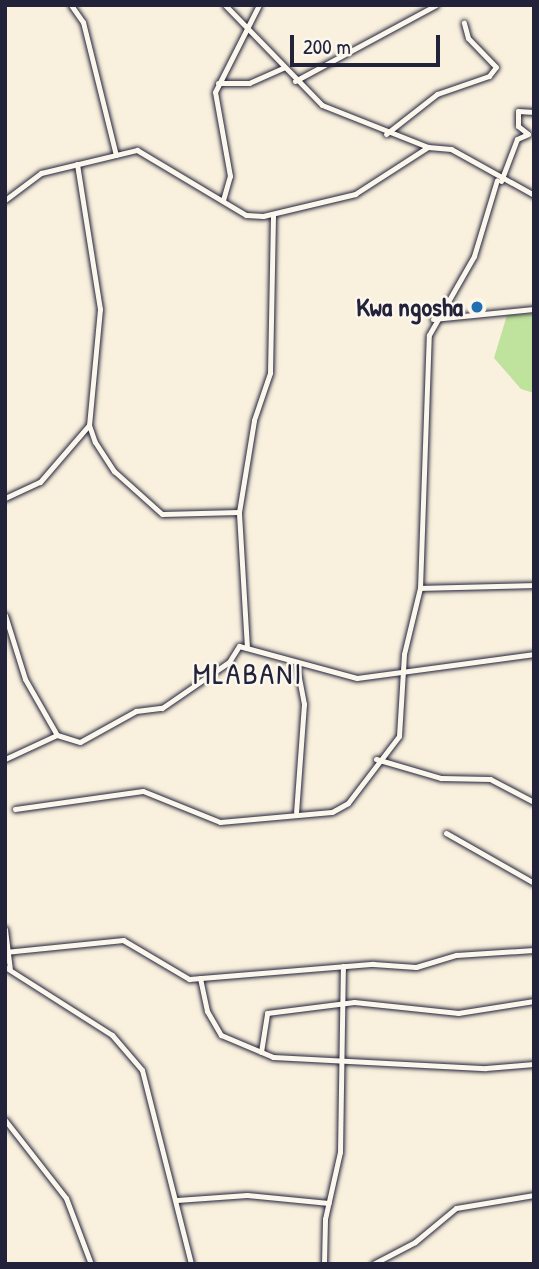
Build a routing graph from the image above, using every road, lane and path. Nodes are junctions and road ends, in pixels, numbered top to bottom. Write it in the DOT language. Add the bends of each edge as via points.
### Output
graph roads {
  1 [pos="71,5"];
  2 [pos="225,5"];
  3 [pos="260,5"];
  4 [pos="436,5"];
  5 [pos="464,23"];
  6 [pos="249,29"];
  7 [pos="282,68"];
  8 [pos="295,81"];
  9 [pos="218,83"];
  10 [pos="534,112"];
  11 [pos="386,134"];
  12 [pos="428,148"];
  13 [pos="116,155"];
  14 [pos="77,164"];
  15 [pos="499,181"];
  16 [pos="534,195"];
  17 [pos="5,200"];
  18 [pos="223,200"];
  19 [pos="272,214"];
  20 [pos="534,309"];
  21 [pos="433,319"];
  22 [pos="89,425"];
  23 [pos="5,498"];
  24 [pos="239,512"];
  25 [pos="534,585"];
  26 [pos="420,588"];
  27 [pos="5,615"];
  28 [pos="247,648"];
  29 [pos="534,654"];
  30 [pos="296,662"];
  31 [pos="404,674"];
  32 [pos="57,735"];
  33 [pos="5,759"];
  34 [pos="376,759"];
  35 [pos="534,802"];
  36 [pos="15,809"];
  37 [pos="296,813"];
  38 [pos="446,833"];
  39 [pos="534,883"];
  40 [pos="5,929"];
  41 [pos="534,950"];
  42 [pos="7,951"];
  43 [pos="343,966"];
  44 [pos="8,967"];
  45 [pos="200,978"];
  46 [pos="534,1001"];
  47 [pos="343,1004"];
  48 [pos="261,1052"];
  49 [pos="342,1062"];
  50 [pos="534,1063"];
  51 [pos="5,1120"];
  52 [pos="534,1195"];
  53 [pos="177,1200"];
  54 [pos="329,1203"];
  55 [pos="91,1264"];
  56 [pos="191,1264"];
  57 [pos="324,1264"];
  58 [pos="373,1264"];
  1 -- 13 [label="street" via="83,22"];
  2 -- 6 [label="street"];
  3 -- 6 [label="street"];
  4 -- 8 [label="street"];
  5 -- 11 [label="street" via="468,38 496,67 489,76 437,94"];
  6 -- 7 [label="street"];
  6 -- 9 [label="street"];
  7 -- 8 [label="street"];
  7 -- 9 [label="street" via="249,83"];
  8 -- 11 [label="street" via="331,111"];
  9 -- 18 [label="street" via="214,104 230,176"];
  10 -- 15 [label="street" via="518,111 518,127 528,134 517,139"];
  11 -- 12 [label="street"];
  12 -- 15 [label="street" via="451,149"];
  12 -- 19 [label="street" via="355,194"];
  13 -- 14 [label="street"];
  13 -- 18 [label="street" via="137,150"];
  14 -- 17 [label="street" via="41,173"];
  14 -- 22 [label="street" via="100,309"];
  15 -- 16 [label="street"];
  15 -- 21 [label="street" via="467,271"];
  18 -- 19 [label="street" via="246,215"];
  19 -- 24 [label="street" via="270,373 254,420"];
  20 -- 21 [label="street"];
  21 -- 26 [label="street" via="423,397"];
  22 -- 23 [label="street" via="40,482"];
  22 -- 24 [label="street" via="114,471 162,514"];
  24 -- 28 [label="street"];
  25 -- 26 [label="street"];
  26 -- 31 [label="street"];
  27 -- 32 [label="street" via="25,679"];
  28 -- 30 [label="street"];
  28 -- 32 [label="street" via="239,646 229,662 162,708 136,711 80,742"];
  29 -- 31 [label="street"];
  30 -- 31 [label="street" via="356,678"];
  30 -- 37 [label="street" via="304,705"];
  31 -- 34 [label="street" via="399,736"];
  32 -- 33 [label="street"];
  34 -- 35 [label="street" via="441,778 490,779"];
  34 -- 37 [label="street" via="348,803 332,812"];
  36 -- 37 [label="street" via="127,791 220,822"];
  38 -- 39 [label="street"];
  40 -- 42 [label="street"];
  41 -- 43 [label="street" via="456,955 416,967"];
  42 -- 44 [label="street"];
  42 -- 45 [label="street" via="123,940 149,952 177,978"];
  43 -- 45 [label="street"];
  43 -- 47 [label="street"];
  44 -- 53 [label="street" via="112,1035 142,1070"];
  45 -- 48 [label="street" via="213,1024 229,1041"];
  46 -- 47 [label="street" via="458,1013"];
  47 -- 48 [label="street" via="267,1013"];
  47 -- 49 [label="street"];
  48 -- 49 [label="street" via="293,1061"];
  49 -- 50 [label="street"];
  49 -- 54 [label="street" via="340,1152"];
  51 -- 55 [label="street" via="66,1198"];
  52 -- 58 [label="street" via="456,1208 409,1246"];
  53 -- 54 [label="street" via="247,1195"];
  53 -- 56 [label="street"];
  54 -- 57 [label="street"];
}
